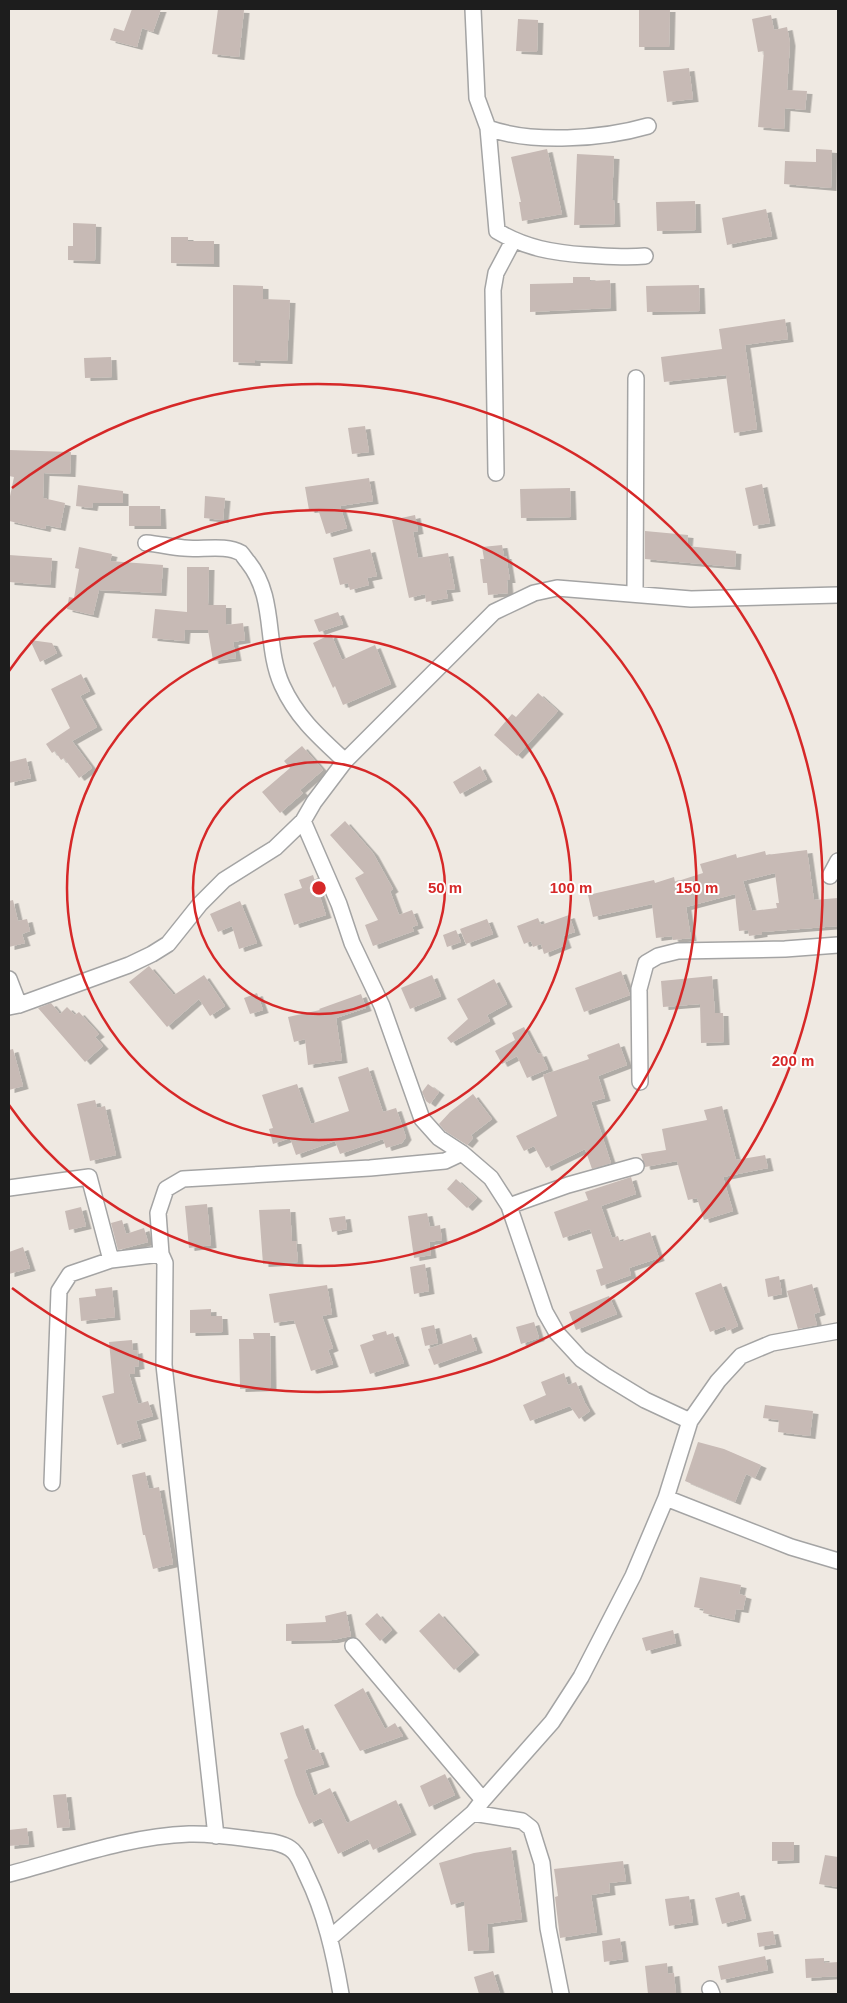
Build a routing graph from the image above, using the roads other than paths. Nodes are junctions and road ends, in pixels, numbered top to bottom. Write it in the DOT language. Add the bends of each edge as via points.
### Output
graph roads {
  1 [pos="473,9"];
  2 [pos="648,126"];
  3 [pos="488,128"];
  4 [pos="513,241"];
  5 [pos="645,256"];
  6 [pos="636,378"];
  7 [pos="496,473"];
  8 [pos="146,542"];
  9 [pos="635,594"];
  10 [pos="838,595"];
  11 [pos="345,761"];
  12 [pos="303,821"];
  13 [pos="838,860"];
  14 [pos="830,876"];
  15 [pos="838,945"];
  16 [pos="9,979"];
  17 [pos="14,1006"];
  18 [pos="640,1082"];
  19 [pos="462,1153"];
  20 [pos="636,1166"];
  21 [pos="9,1188"];
  22 [pos="509,1206"];
  23 [pos="161,1254"];
  24 [pos="111,1260"];
  25 [pos="838,1331"];
  26 [pos="690,1421"];
  27 [pos="52,1483"];
  28 [pos="666,1498"];
  29 [pos="838,1561"];
  30 [pos="352,1646"];
  31 [pos="483,1800"];
  32 [pos="473,1813"];
  33 [pos="216,1836"];
  34 [pos="9,1874"];
  35 [pos="330,1938"];
  36 [pos="341,1994"];
  37 [pos="561,1994"];
  1 -- 3 [label="street" via="477,98"];
  2 -- 3 [label="street" via="576,138 507,135"];
  3 -- 4 [label="street" via="496,231"];
  4 -- 5 [label="street" via="562,254 620,258"];
  4 -- 7 [label="street" via="496,273 493,290"];
  6 -- 9 [label="street"];
  8 -- 11 [label="street" via="185,548 225,549 241,554 265,592 272,653 296,712"];
  9 -- 10 [label="street" via="690,599"];
  9 -- 11 [label="street" via="557,588 534,593 494,612"];
  11 -- 12 [label="street"];
  12 -- 17 [label="street" via="274,848 224,880 168,944 129,965"];
  12 -- 19 [label="street" via="352,943 382,1006 422,1119 439,1138"];
  13 -- 14 [label="street"];
  15 -- 18 [label="street" via="678,952 658,956 646,963 639,989"];
  16 -- 17 [label="street"];
  19 -- 22 [label="street" via="491,1178"];
  19 -- 23 [label="street" via="445,1161 370,1168 183,1179 166,1189 158,1214"];
  20 -- 22 [label="street"];
  21 -- 24 [label="street" via="90,1177"];
  22 -- 26 [label="street" via="545,1312 557,1333 581,1359 604,1375"];
  23 -- 24 [label="street"];
  23 -- 33 [label="street" via="165,1263 164,1365"];
  24 -- 27 [label="street" via="70,1274 58,1291"];
  25 -- 26 [label="street" via="772,1343 741,1356 718,1381"];
  26 -- 28 [label="street"];
  28 -- 29 [label="street" via="791,1547"];
  28 -- 31 [label="street" via="633,1576 581,1677 552,1722"];
  30 -- 31 [label="street"];
  31 -- 32 [label="street"];
  32 -- 35 [label="street"];
  32 -- 37 [label="street" via="522,1821 531,1828 542,1863 548,1928"];
  33 -- 34 [label="street" via="191,1834 141,1839"];
  33 -- 35 [label="street" via="273,1842 294,1851 310,1882"];
  35 -- 36 [label="street"];
}
